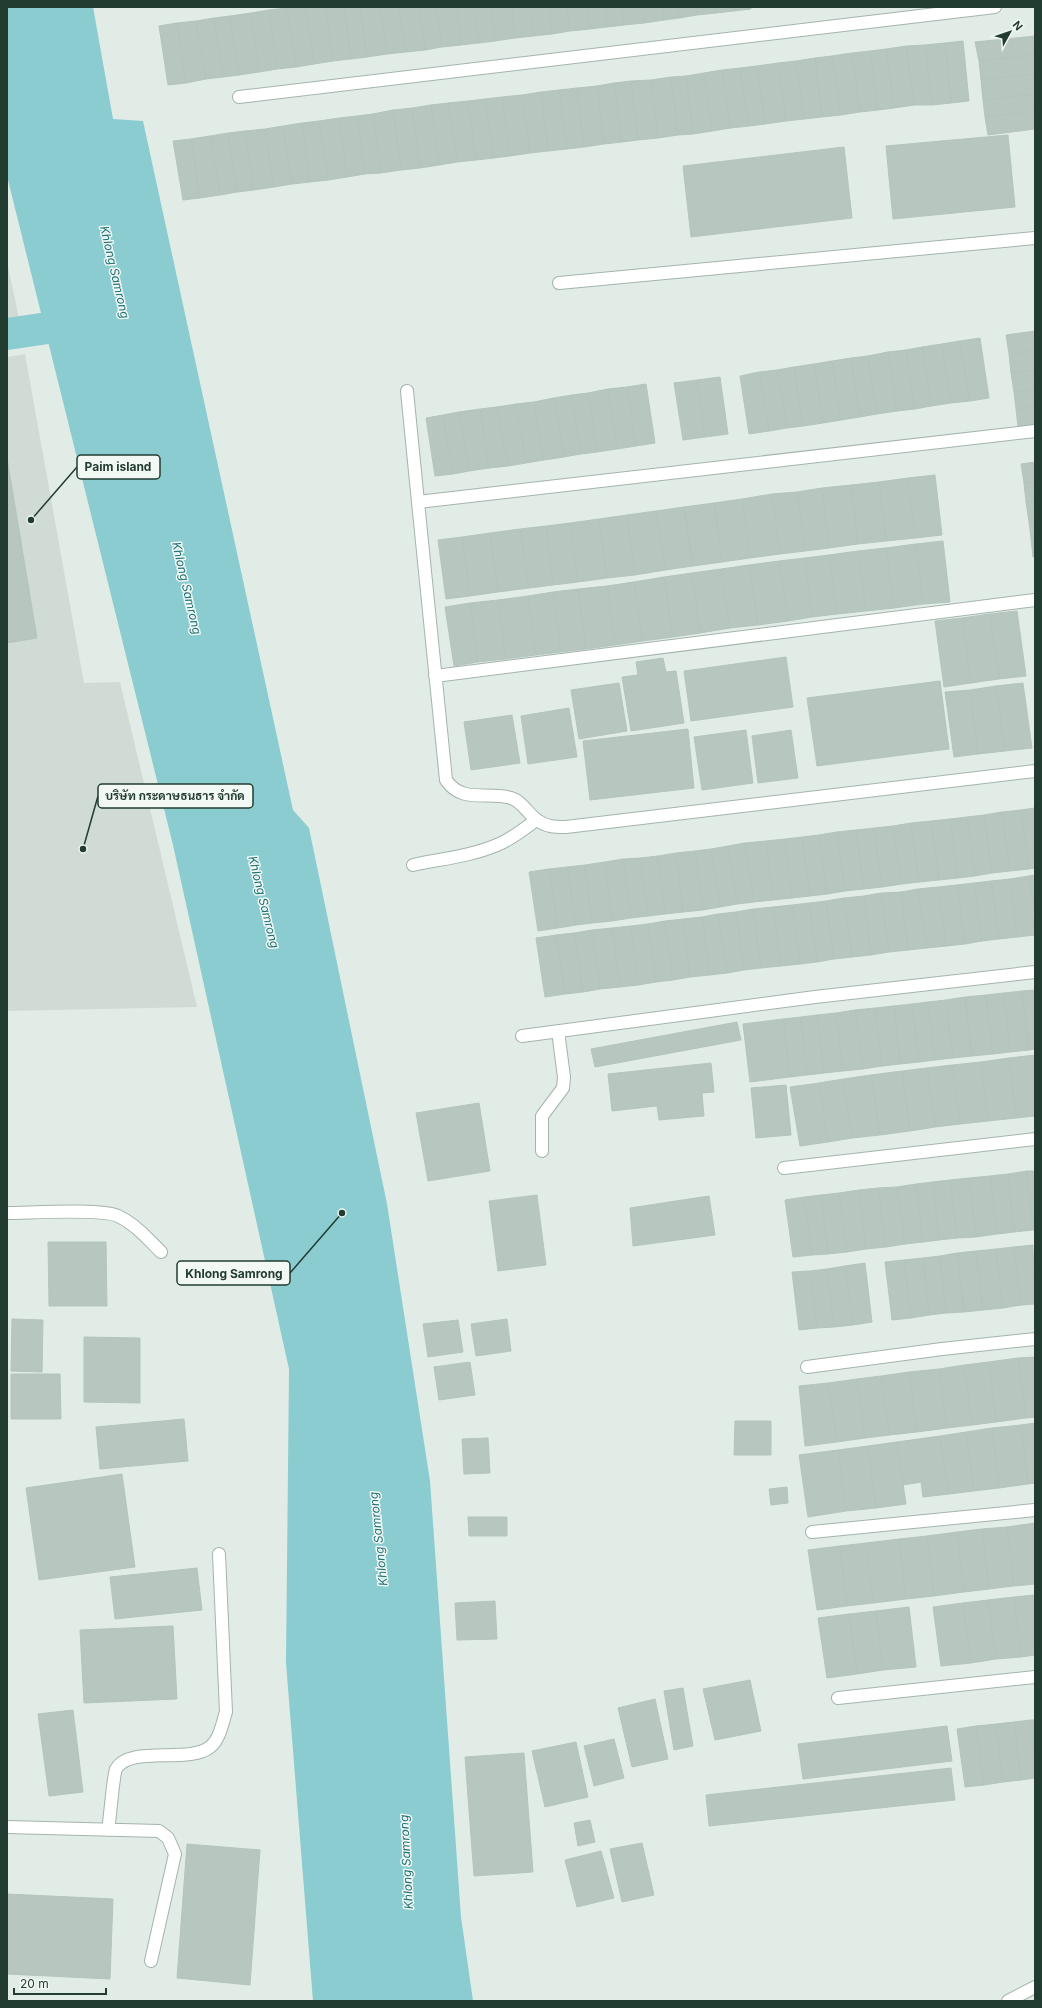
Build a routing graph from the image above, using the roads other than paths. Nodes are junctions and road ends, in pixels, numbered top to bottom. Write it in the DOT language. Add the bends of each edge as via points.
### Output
graph roads {
  1 [pos="995,7"];
  2 [pos="239,97"];
  3 [pos="1035,238"];
  4 [pos="560,283"];
  5 [pos="407,391"];
  6 [pos="1035,431"];
  7 [pos="418,502"];
  8 [pos="1035,600"];
  9 [pos="435,676"];
  10 [pos="1035,771"];
  11 [pos="536,820"];
  12 [pos="413,864"];
  13 [pos="1035,972"];
  14 [pos="558,1031"];
  15 [pos="522,1036"];
  16 [pos="1035,1139"];
  17 [pos="542,1151"];
  18 [pos="784,1168"];
  19 [pos="7,1213"];
  20 [pos="161,1252"];
  21 [pos="1035,1339"];
  22 [pos="807,1367"];
  23 [pos="1035,1510"];
  24 [pos="812,1532"];
  25 [pos="219,1554"];
  26 [pos="1035,1677"];
  27 [pos="838,1698"];
  28 [pos="7,1827"];
  29 [pos="108,1830"];
  30 [pos="151,1961"];
  31 [pos="1035,1987"];
  32 [pos="1008,2001"];
  1 -- 2 [label="street"];
  3 -- 4 [label="street"];
  5 -- 7 [label="street"];
  6 -- 7 [label="street"];
  7 -- 9 [label="street"];
  8 -- 9 [label="street"];
  9 -- 11 [label="street" via="446,780 451,788 462,794 513,798"];
  10 -- 11 [label="street" via="566,827 550,827"];
  11 -- 12 [label="street" via="498,845 476,852"];
  13 -- 14 [label="street" via="815,997"];
  14 -- 15 [label="street"];
  14 -- 17 [label="street" via="564,1083 542,1116"];
  16 -- 18 [label="street"];
  19 -- 20 [label="street" via="102,1213 118,1216 134,1226"];
  21 -- 22 [label="street"];
  23 -- 24 [label="street"];
  25 -- 29 [label="street" via="226,1712 219,1735 210,1747 198,1753 136,1758 124,1762 116,1770"];
  26 -- 27 [label="street"];
  28 -- 29 [label="street"];
  29 -- 30 [label="street" via="159,1831 168,1838 175,1854"];
  31 -- 32 [label="street"];
}
